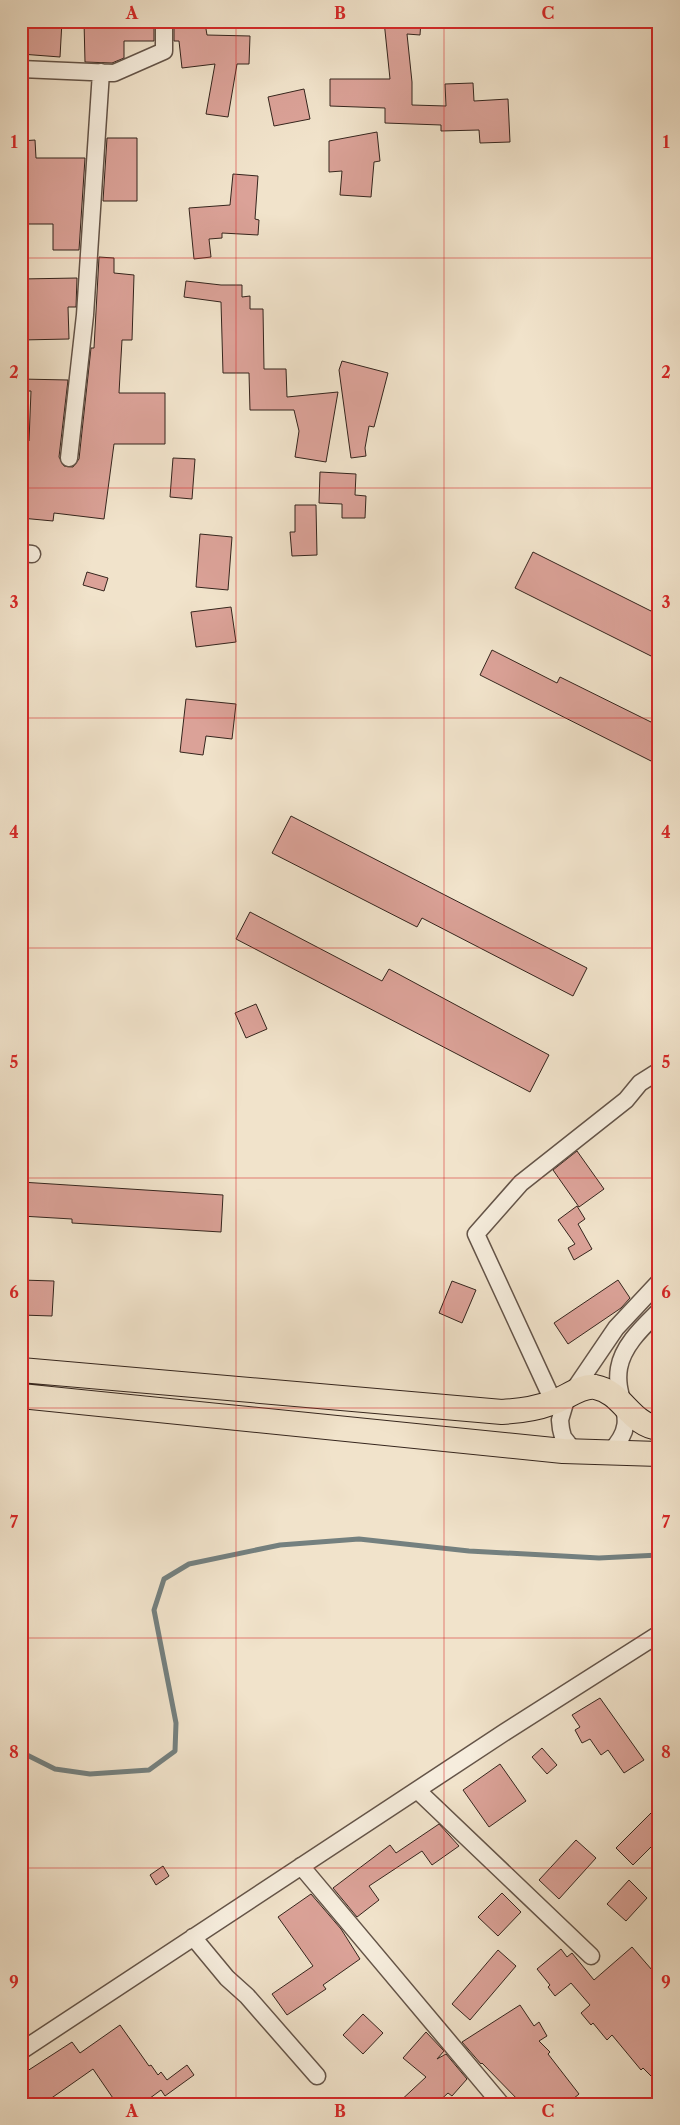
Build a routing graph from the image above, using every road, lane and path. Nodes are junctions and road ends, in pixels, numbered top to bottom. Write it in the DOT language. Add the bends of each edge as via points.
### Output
graph roads {
  1 [pos="164,21"];
  2 [pos="21,69"];
  3 [pos="101,72"];
  4 [pos="69,458"];
  5 [pos="659,1071"];
  6 [pos="659,1282"];
  7 [pos="659,1311"];
  8 [pos="21,1370"];
  9 [pos="21,1396"];
  10 [pos="562,1399"];
  11 [pos="625,1405"];
  12 [pos="659,1428"];
  13 [pos="574,1451"];
  14 [pos="610,1452"];
  15 [pos="659,1454"];
  16 [pos="656,1640"];
  17 [pos="417,1790"];
  18 [pos="301,1866"];
  19 [pos="194,1938"];
  20 [pos="591,1956"];
  21 [pos="21,2051"];
  22 [pos="317,2076"];
  23 [pos="502,2104"];
  1 -- 3 [label="street" via="164,51 114,73"];
  2 -- 3 [label="street"];
  3 -- 4 [label="street" via="85,315"];
  5 -- 10 [label="street" via="640,1083 626,1100 521,1183 476,1234"];
  6 -- 10 [label="street" via="616,1328"];
  7 -- 11 [label="street" via="627,1348 619,1366 619,1386"];
  8 -- 10 [label="highway" via="502,1412 519,1411"];
  9 -- 13 [label="highway"];
  10 -- 11 [label="highway" via="584,1388 594,1387 609,1392"];
  10 -- 13 [label="street" via="565,1403 560,1420 563,1437"];
  11 -- 12 [label="highway" via="643,1424"];
  11 -- 14 [label="street" via="624,1431"];
  13 -- 14 [label="highway"];
  14 -- 15 [label="highway"];
  16 -- 17 [label="street"];
  17 -- 18 [label="street"];
  17 -- 20 [label="street"];
  18 -- 19 [label="street"];
  18 -- 23 [label="street"];
  19 -- 21 [label="street"];
  19 -- 22 [label="street"];
}
